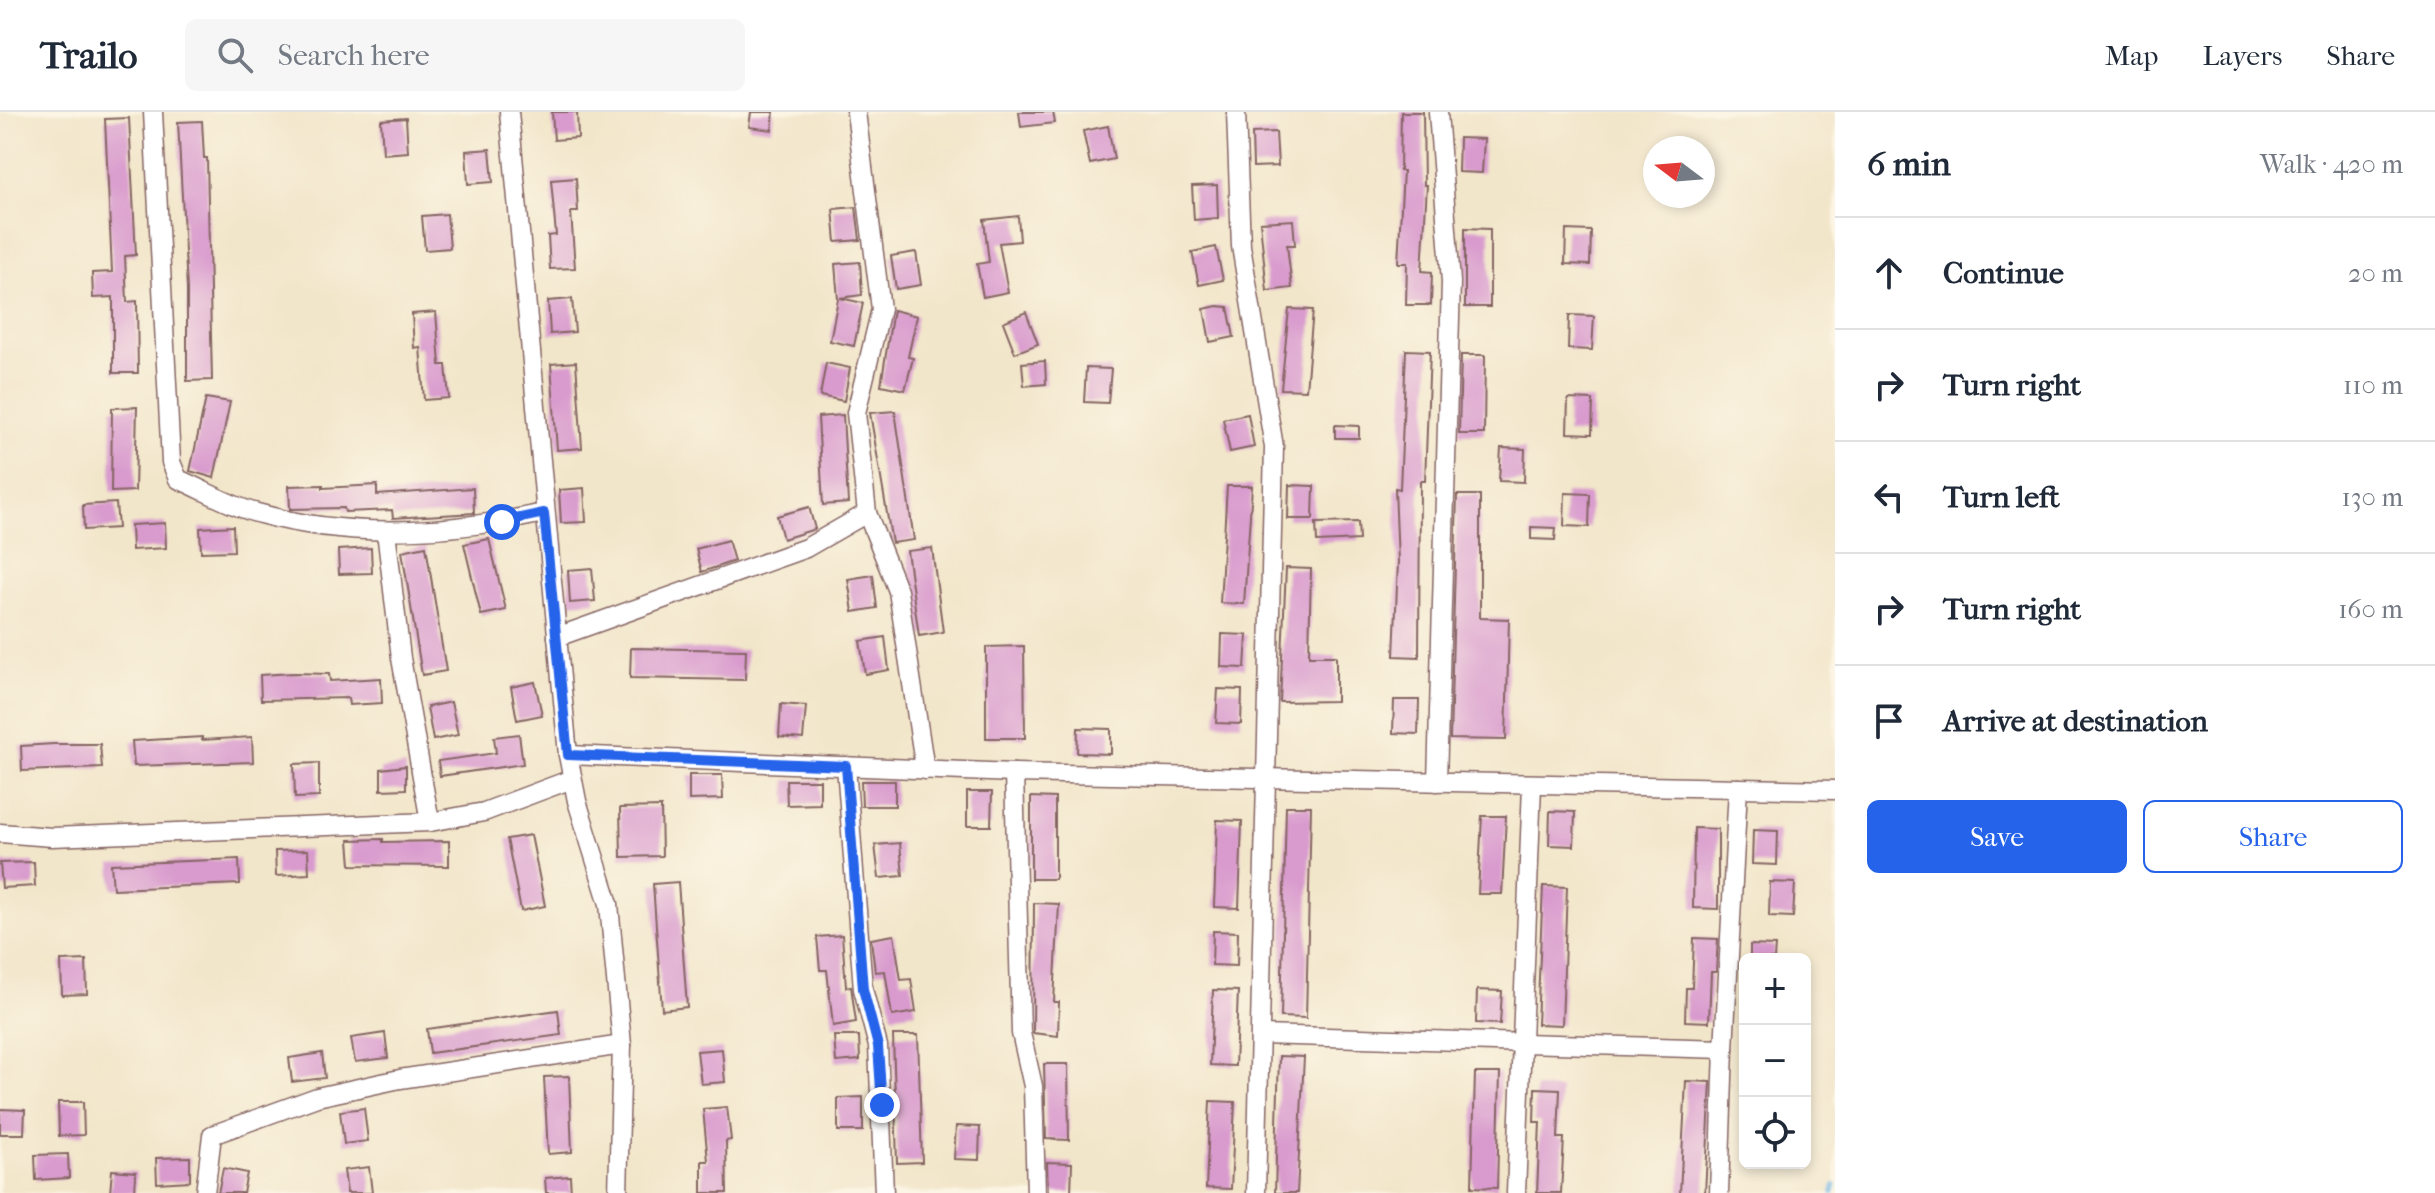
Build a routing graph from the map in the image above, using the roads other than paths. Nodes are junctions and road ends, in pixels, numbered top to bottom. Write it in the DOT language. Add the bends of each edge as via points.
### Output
graph roads {
  1 [pos="153,112"];
  2 [pos="509,112"];
  3 [pos="856,112"];
  4 [pos="1236,112"];
  5 [pos="1438,112"];
  6 [pos="544,513"];
  7 [pos="867,513"];
  8 [pos="386,531"];
  9 [pos="557,637"];
  10 [pos="568,755"];
  11 [pos="846,766"];
  12 [pos="925,770"];
  13 [pos="1014,773"];
  14 [pos="1265,777"];
  15 [pos="572,779"];
  16 [pos="1437,782"];
  17 [pos="1532,785"];
  18 [pos="1738,788"];
  19 [pos="1835,790"];
  20 [pos="430,822"];
  21 [pos="0,833"];
  22 [pos="1261,1035"];
  23 [pos="622,1045"];
  24 [pos="1521,1045"];
  25 [pos="1724,1049"];
  26 [pos="205,1193"];
  27 [pos="618,1193"];
  28 [pos="884,1193"];
  29 [pos="1036,1193"];
  30 [pos="1256,1193"];
  31 [pos="1516,1193"];
  32 [pos="1719,1193"];
  1 -- 8 [label="street" via="171,462 178,479 256,513 334,528"];
  2 -- 6 [label="street"];
  3 -- 7 [label="street" via="881,309 856,413"];
  4 -- 14 [label="street" via="1241,246 1274,447"];
  5 -- 16 [label="street" via="1451,282"];
  6 -- 8 [label="street" via="502,522"];
  6 -- 9 [label="street"];
  7 -- 9 [label="street" via="806,548"];
  7 -- 12 [label="street" via="898,591"];
  8 -- 20 [label="street" via="401,658"];
  9 -- 10 [label="street"];
  10 -- 11 [label="street"];
  10 -- 15 [label="street"];
  11 -- 12 [label="street"];
  11 -- 28 [label="street" via="863,989 878,1046"];
  12 -- 13 [label="street"];
  13 -- 14 [label="street"];
  13 -- 29 [label="street" via="1021,1033 1033,1086"];
  14 -- 16 [label="street"];
  14 -- 22 [label="street"];
  15 -- 20 [label="street" via="484,812"];
  15 -- 23 [label="street" via="609,904"];
  16 -- 17 [label="street"];
  17 -- 18 [label="street"];
  17 -- 24 [label="street"];
  18 -- 19 [label="street"];
  18 -- 25 [label="street"];
  20 -- 21 [label="street" via="68,837"];
  22 -- 24 [label="street"];
  22 -- 30 [label="street"];
  23 -- 26 [label="street" via="317,1097 212,1135"];
  23 -- 27 [label="street"];
  24 -- 25 [label="street"];
  24 -- 31 [label="street"];
  25 -- 32 [label="street"];
}
